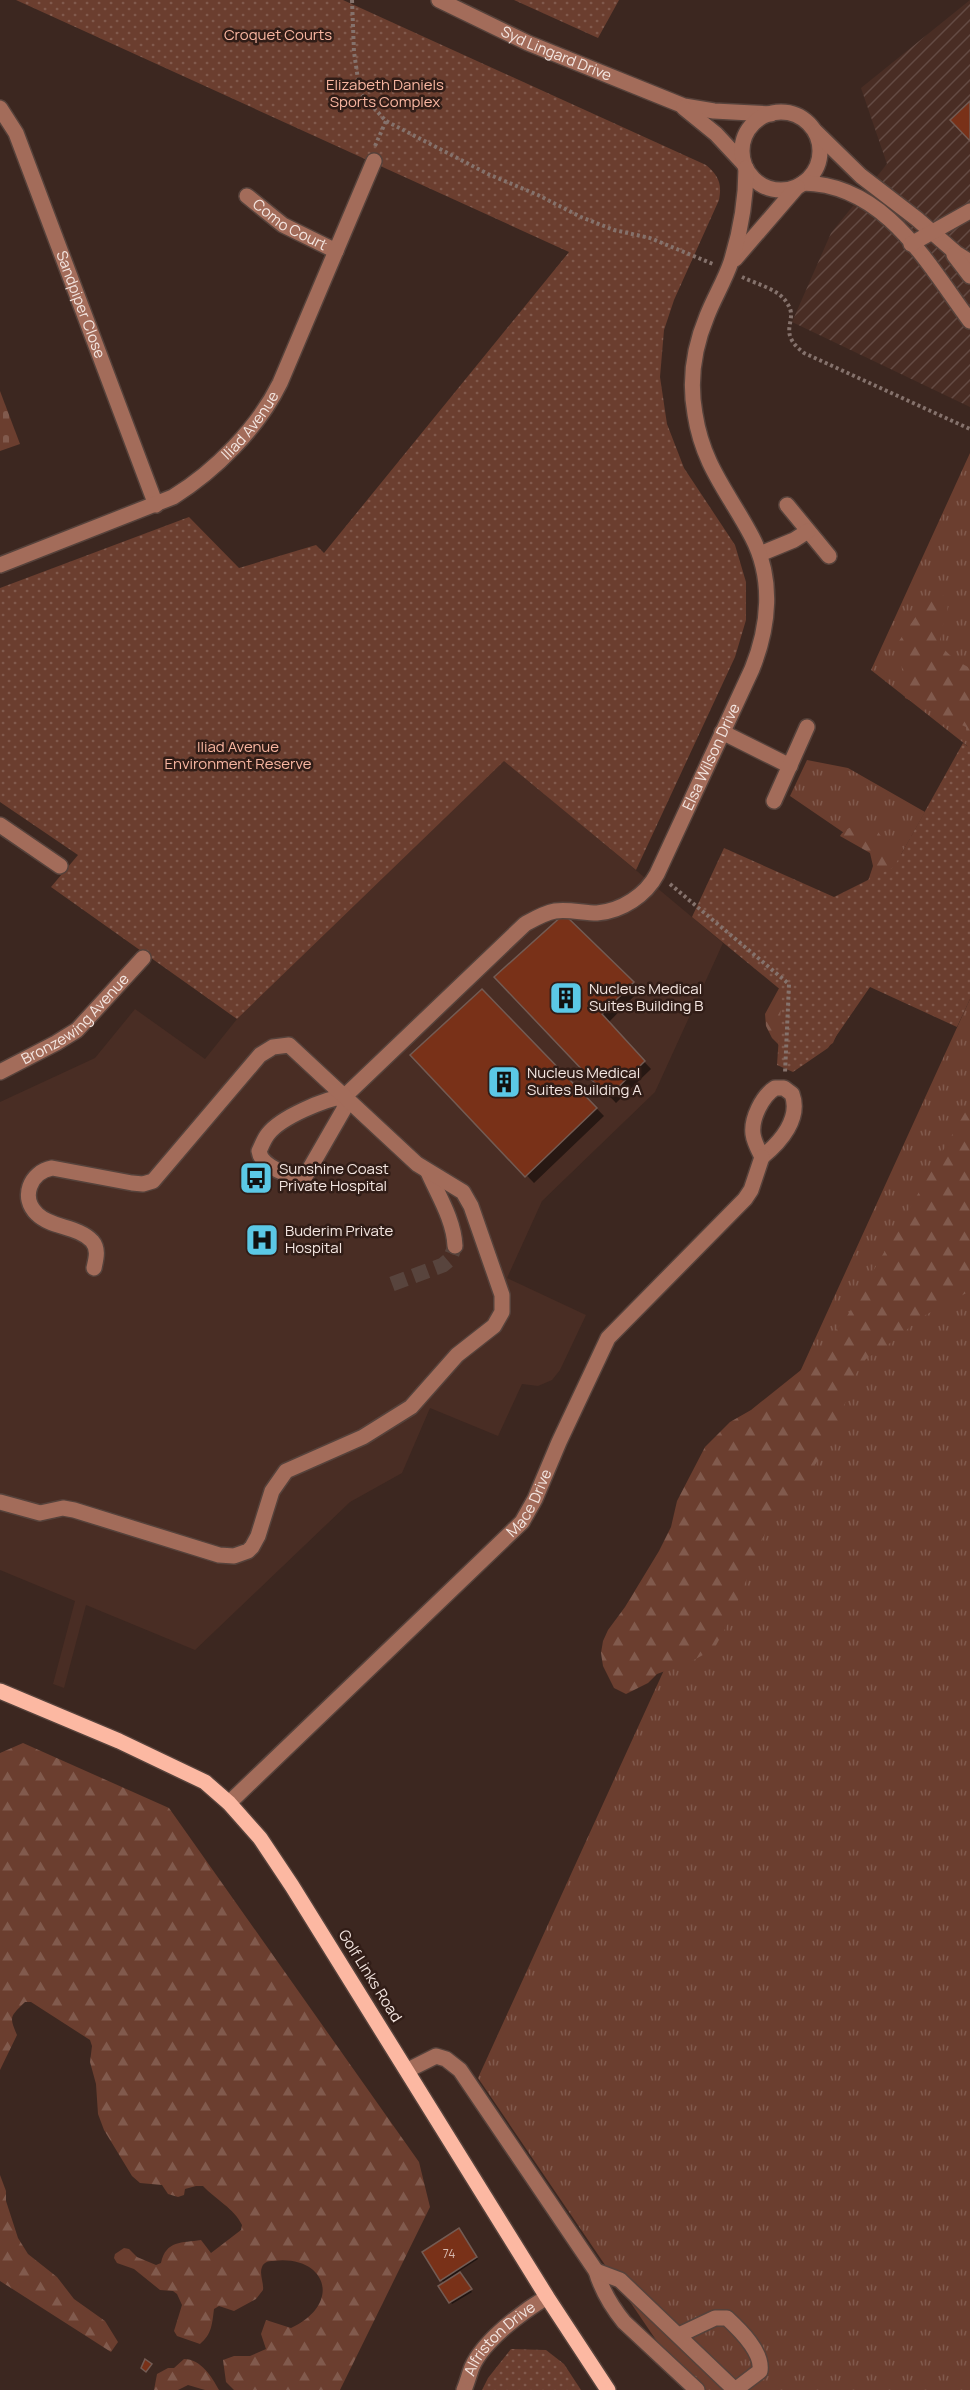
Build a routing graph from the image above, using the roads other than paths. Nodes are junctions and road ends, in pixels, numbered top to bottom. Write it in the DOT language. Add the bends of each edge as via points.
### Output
graph roads {
  1 [pos="439,0"];
  2 [pos="676,103"];
  3 [pos="0,108"];
  4 [pos="771,114"];
  5 [pos="810,126"];
  6 [pos="374,161"];
  7 [pos="745,166"];
  8 [pos="800,185"];
  9 [pos="247,196"];
  10 [pos="970,211"];
  11 [pos="938,237"];
  12 [pos="911,244"];
  13 [pos="336,251"];
  14 [pos="969,261"];
  15 [pos="728,268"];
  16 [pos="970,276"];
  17 [pos="970,321"];
  18 [pos="156,505"];
  19 [pos="787,505"];
  20 [pos="808,531"];
  21 [pos="760,554"];
  22 [pos="829,556"];
  23 [pos="0,565"];
  24 [pos="807,727"];
  25 [pos="722,732"];
  26 [pos="790,766"];
  27 [pos="774,801"];
  28 [pos="0,825"];
  29 [pos="60,866"];
  30 [pos="143,958"];
  31 [pos="0,1072"];
  32 [pos="345,1096"];
  33 [pos="762,1157"];
  34 [pos="428,1172"];
  35 [pos="454,1246"];
  36 [pos="94,1268"];
  37 [pos="1,1503"];
  38 [pos="0,1692"];
  39 [pos="229,1803"];
  40 [pos="408,2070"];
  41 [pos="596,2271"];
  42 [pos="547,2297"];
  43 [pos="679,2335"];
  44 [pos="464,2390"];
  45 [pos="608,2390"];
  46 [pos="697,2390"];
  47 [pos="735,2390"];
  1 -- 2 [label="street, Syd Lingard Drive" via="528,43"];
  2 -- 4 [label="street, Syd Lingard Drive" via="714,111"];
  2 -- 7 [label="street, Syd Lingard Drive" via="716,135"];
  3 -- 18 [label="street, Sandpiper Close" via="16,133"];
  4 -- 5 [label="street" via="792,114"];
  4 -- 7 [label="street" via="758,120 745,136"];
  5 -- 8 [label="street" via="818,138 819,159 814,172"];
  5 -- 11 [label="street" via="861,176"];
  6 -- 13 [label="street, Iliad Avenue"];
  7 -- 8 [label="street" via="756,182 769,189"];
  7 -- 15 [label="street, Elsa Wilson Drive" via="744,208"];
  8 -- 12 [label="street" via="834,186 867,200"];
  8 -- 15 [label="street, Elsa Wilson Drive"];
  9 -- 13 [label="street, Como Court" via="283,225"];
  10 -- 11 [label="street"];
  11 -- 12 [label="street"];
  11 -- 14 [label="street"];
  11 -- 16 [label="street"];
  12 -- 17 [label="street"];
  13 -- 18 [label="street, Iliad Avenue" via="280,383 260,419 197,480"];
  15 -- 21 [label="street, Elsa Wilson Drive" via="698,342 692,396 708,464"];
  18 -- 23 [label="street, Iliad Avenue"];
  19 -- 20 [label="street"];
  20 -- 21 [label="street"];
  20 -- 22 [label="street"];
  21 -- 25 [label="street, Elsa Wilson Drive" via="766,592 765,631"];
  24 -- 26 [label="street"];
  25 -- 26 [label="street"];
  25 -- 32 [label="street, Elsa Wilson Drive" via="655,878 635,898 608,911 558,911 525,924"];
  26 -- 27 [label="street"];
  28 -- 29 [label="street"];
  30 -- 31 [label="street, Bronzewing Avenue" via="77,1030"];
  32 -- 32 [label="street, Elsa Wilson Drive" via="344,1109 306,1175 295,1176 261,1159 259,1151 273,1129 331,1098"];
  32 -- 34 [label="street"];
  32 -- 36 [label="street" via="295,1048 281,1045 255,1060 153,1181 132,1183 61,1168 39,1173 30,1186 29,1205 42,1218 91,1240 97,1252"];
  33 -- 33 [label="street, Mace Drive" via="783,1136 796,1110 792,1094 784,1088 768,1093 753,1123 754,1140"];
  33 -- 39 [label="street, Mace Drive" via="745,1199 608,1338 522,1522"];
  34 -- 35 [label="street" via="453,1231"];
  34 -- 37 [label="street" via="456,1186 468,1199 501,1295 500,1318 457,1355 400,1415 354,1442 286,1471 272,1491 258,1536 248,1551 226,1557 74,1510 40,1513"];
  38 -- 39 [label="main road, Golf Links Road" via="163,1761 205,1782"];
  39 -- 40 [label="main road, Golf Links Road" via="260,1838"];
  40 -- 41 [label="street" via="436,2056 460,2070"];
  40 -- 42 [label="main road, Golf Links Road"];
  41 -- 43 [label="street" via="620,2280"];
  41 -- 46 [label="street" via="606,2297 624,2322"];
  42 -- 44 [label="street, Alfriston Drive" via="496,2335 472,2365"];
  42 -- 45 [label="main road, Golf Links Road"];
  43 -- 47 [label="street"];
  43 -- 47 [label="street" via="715,2318 727,2318 761,2362 760,2371"];
}
